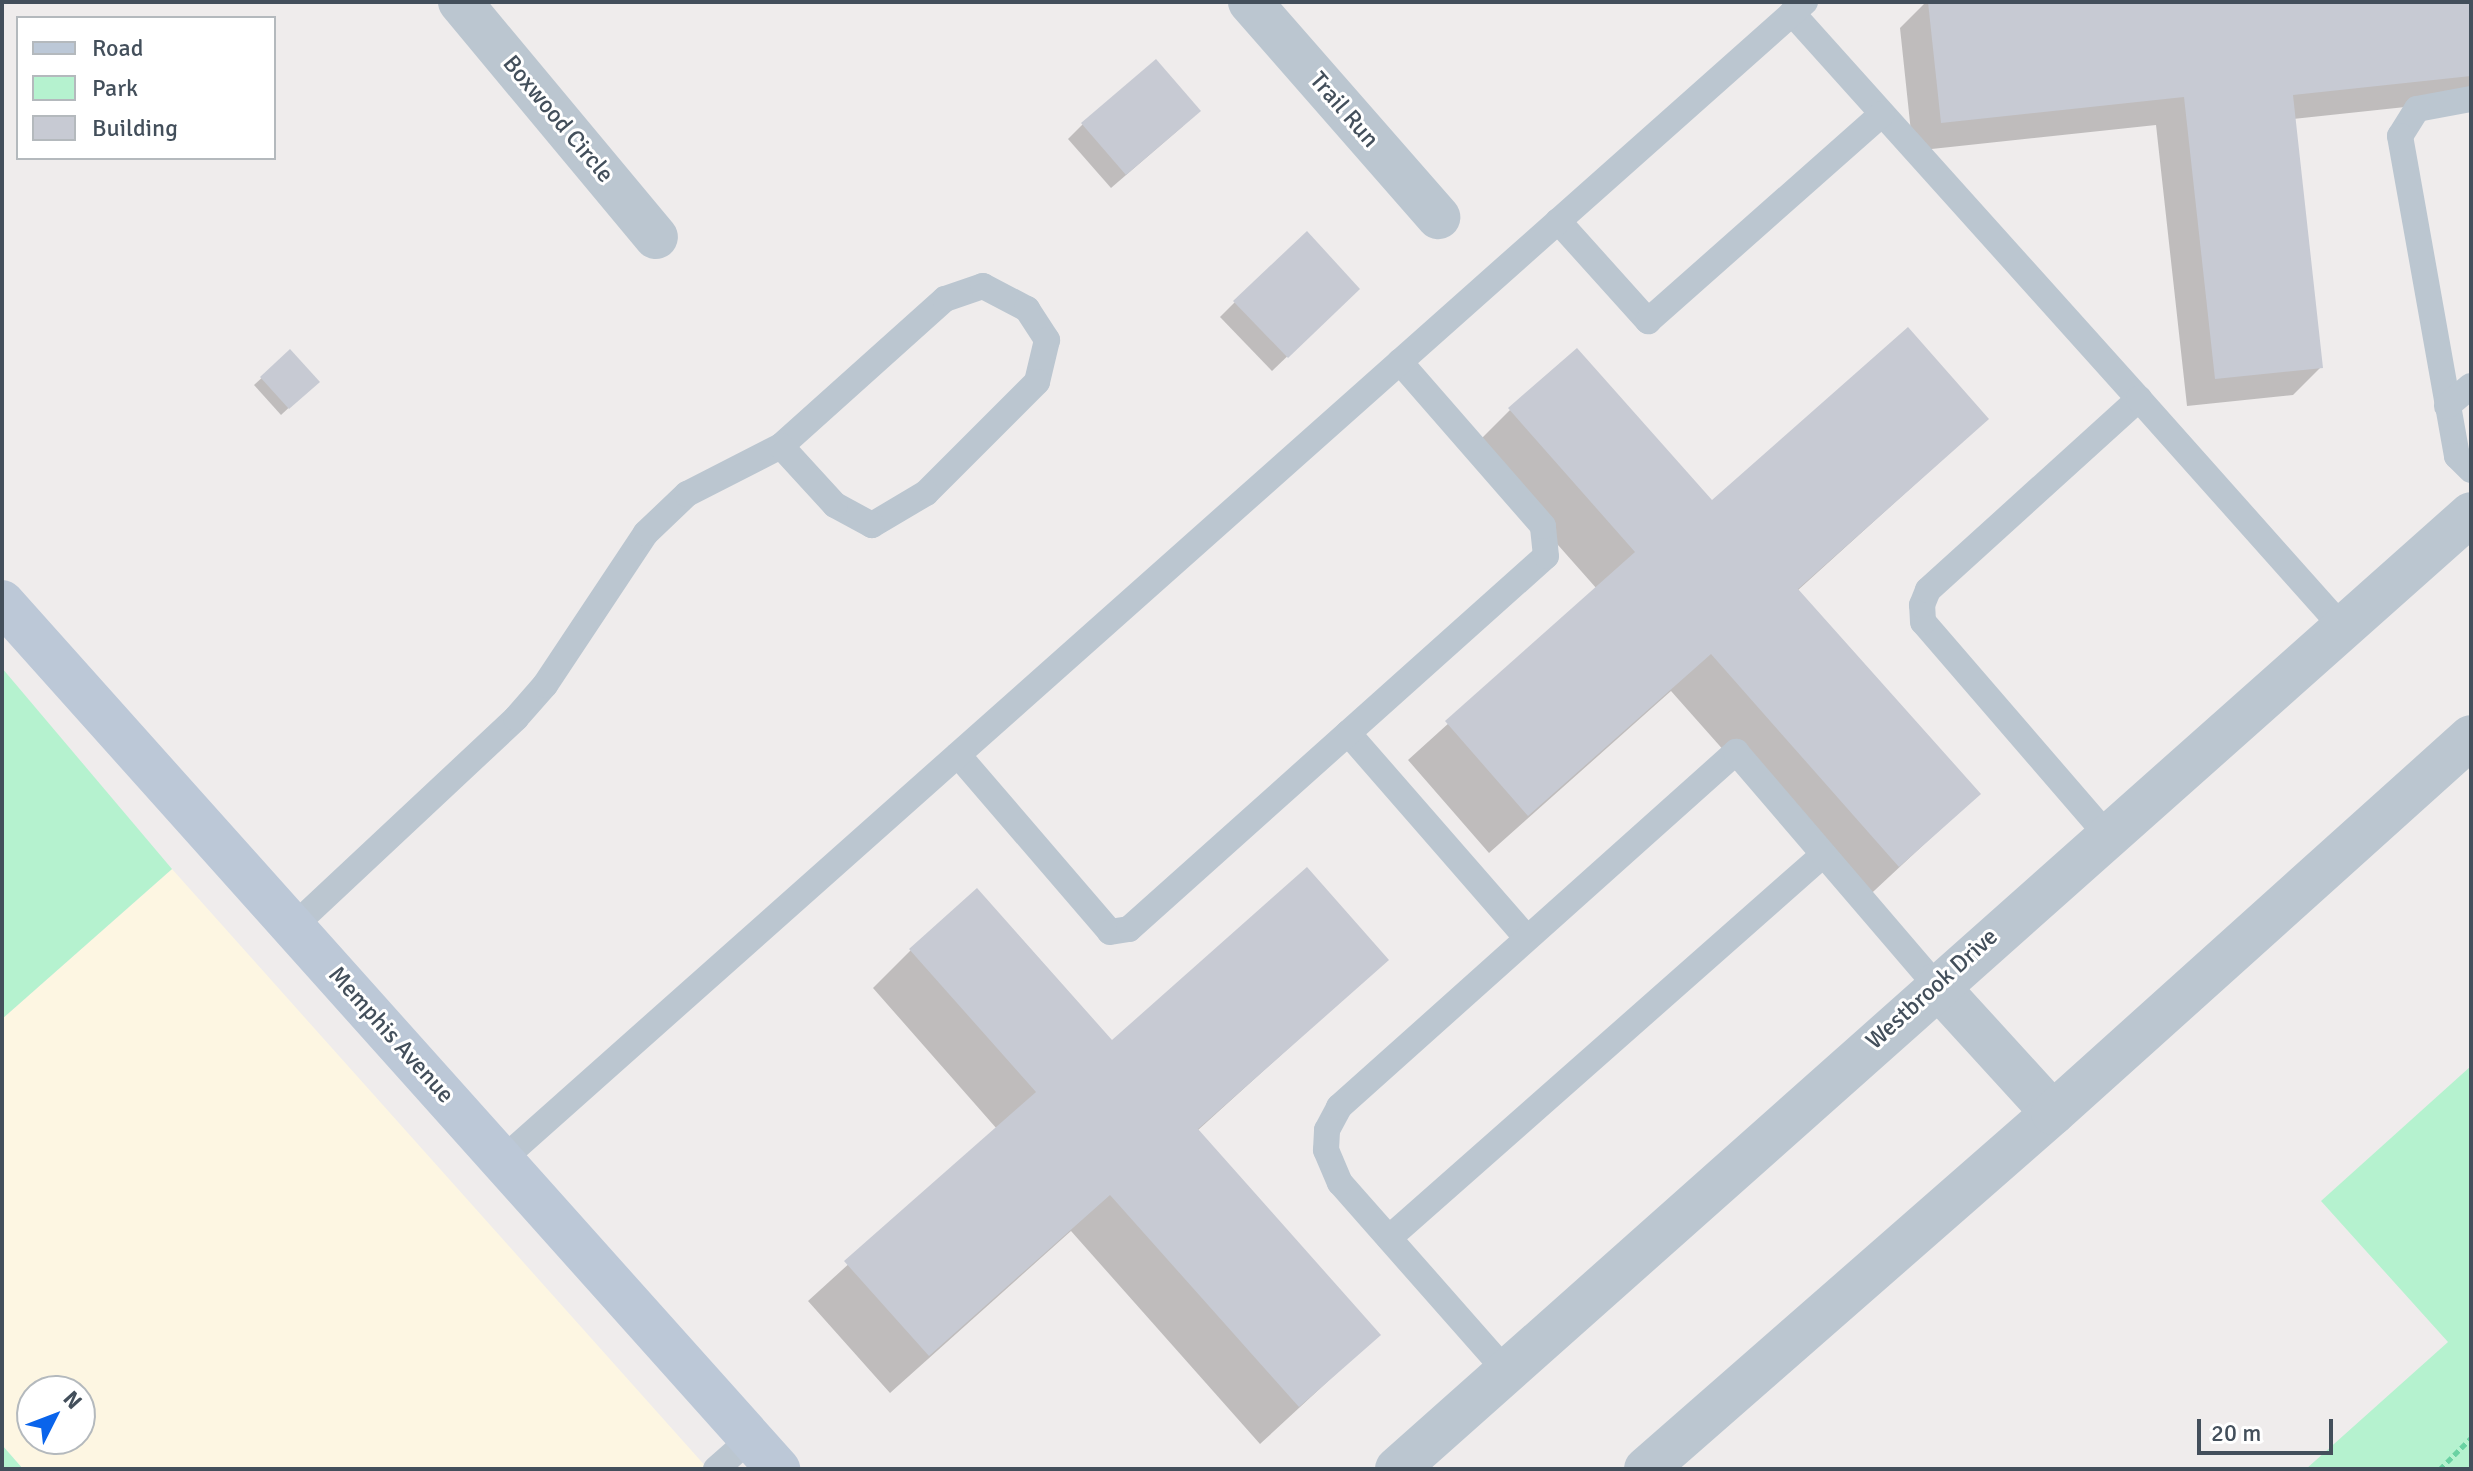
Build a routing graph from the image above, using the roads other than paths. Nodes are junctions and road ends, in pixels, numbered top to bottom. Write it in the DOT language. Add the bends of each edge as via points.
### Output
graph roads {
  1 [pos="460,2"];
  2 [pos="1250,2"];
  3 [pos="1799,8"];
  4 [pos="2471,99"];
  5 [pos="1882,114"];
  6 [pos="1438,217"];
  7 [pos="1558,221"];
  8 [pos="656,237"];
  9 [pos="1400,362"];
  10 [pos="2471,386"];
  11 [pos="2139,399"];
  12 [pos="2447,406"];
  13 [pos="781,446"];
  14 [pos="2471,470"];
  15 [pos="2471,514"];
  16 [pos="2,602"];
  17 [pos="2342,627"];
  18 [pos="1348,733"];
  19 [pos="2471,737"];
  20 [pos="958,755"];
  21 [pos="2107,835"];
  22 [pos="1823,855"];
  23 [pos="294,926"];
  24 [pos="1527,938"];
  25 [pos="1936,985"];
  26 [pos="2053,1113"];
  27 [pos="503,1159"];
  28 [pos="1389,1238"];
  29 [pos="1506,1371"];
  30 [pos="764,1454"];
  31 [pos="716,1469"];
  32 [pos="1397,1469"];
  33 [pos="1646,1469"];
  1 -- 8 [label="street, Boxwood Circle"];
  2 -- 6 [label="street, Trail Run"];
  3 -- 5 [label="lane"];
  3 -- 7 [label="lane"];
  4 -- 12 [label="lane" via="2417,109 2400,136"];
  5 -- 7 [label="lane" via="1648,321"];
  5 -- 11 [label="lane"];
  7 -- 9 [label="lane"];
  9 -- 18 [label="lane" via="1543,526 1546,556"];
  9 -- 20 [label="lane"];
  10 -- 12 [label="lane"];
  11 -- 17 [label="lane"];
  11 -- 21 [label="lane" via="1928,590 1922,605 1923,622"];
  12 -- 14 [label="lane" via="2457,456"];
  13 -- 13 [label="lane" via="835,505 872,525 926,493 1037,382 1047,340 1027,309 983,286 945,299"];
  13 -- 23 [label="lane" via="687,494 646,533 545,685 516,718"];
  15 -- 17 [label="street, Westbrook Drive"];
  16 -- 23 [label="main road, Memphis Avenue"];
  17 -- 21 [label="street, Westbrook Drive"];
  18 -- 20 [label="lane" via="1129,929 1110,932"];
  18 -- 24 [label="lane"];
  19 -- 26 [label="street"];
  20 -- 27 [label="lane"];
  21 -- 25 [label="street, Westbrook Drive"];
  22 -- 24 [label="lane" via="1736,752"];
  22 -- 25 [label="lane"];
  22 -- 28 [label="lane"];
  23 -- 27 [label="main road, Memphis Avenue"];
  24 -- 28 [label="lane" via="1339,1107 1327,1130 1332,1169"];
  25 -- 26 [label="street"];
  25 -- 29 [label="street, Westbrook Drive"];
  26 -- 33 [label="street"];
  27 -- 30 [label="main road, Memphis Avenue"];
  28 -- 29 [label="lane"];
  29 -- 32 [label="street, Westbrook Drive"];
  30 -- 31 [label="lane"];
}
